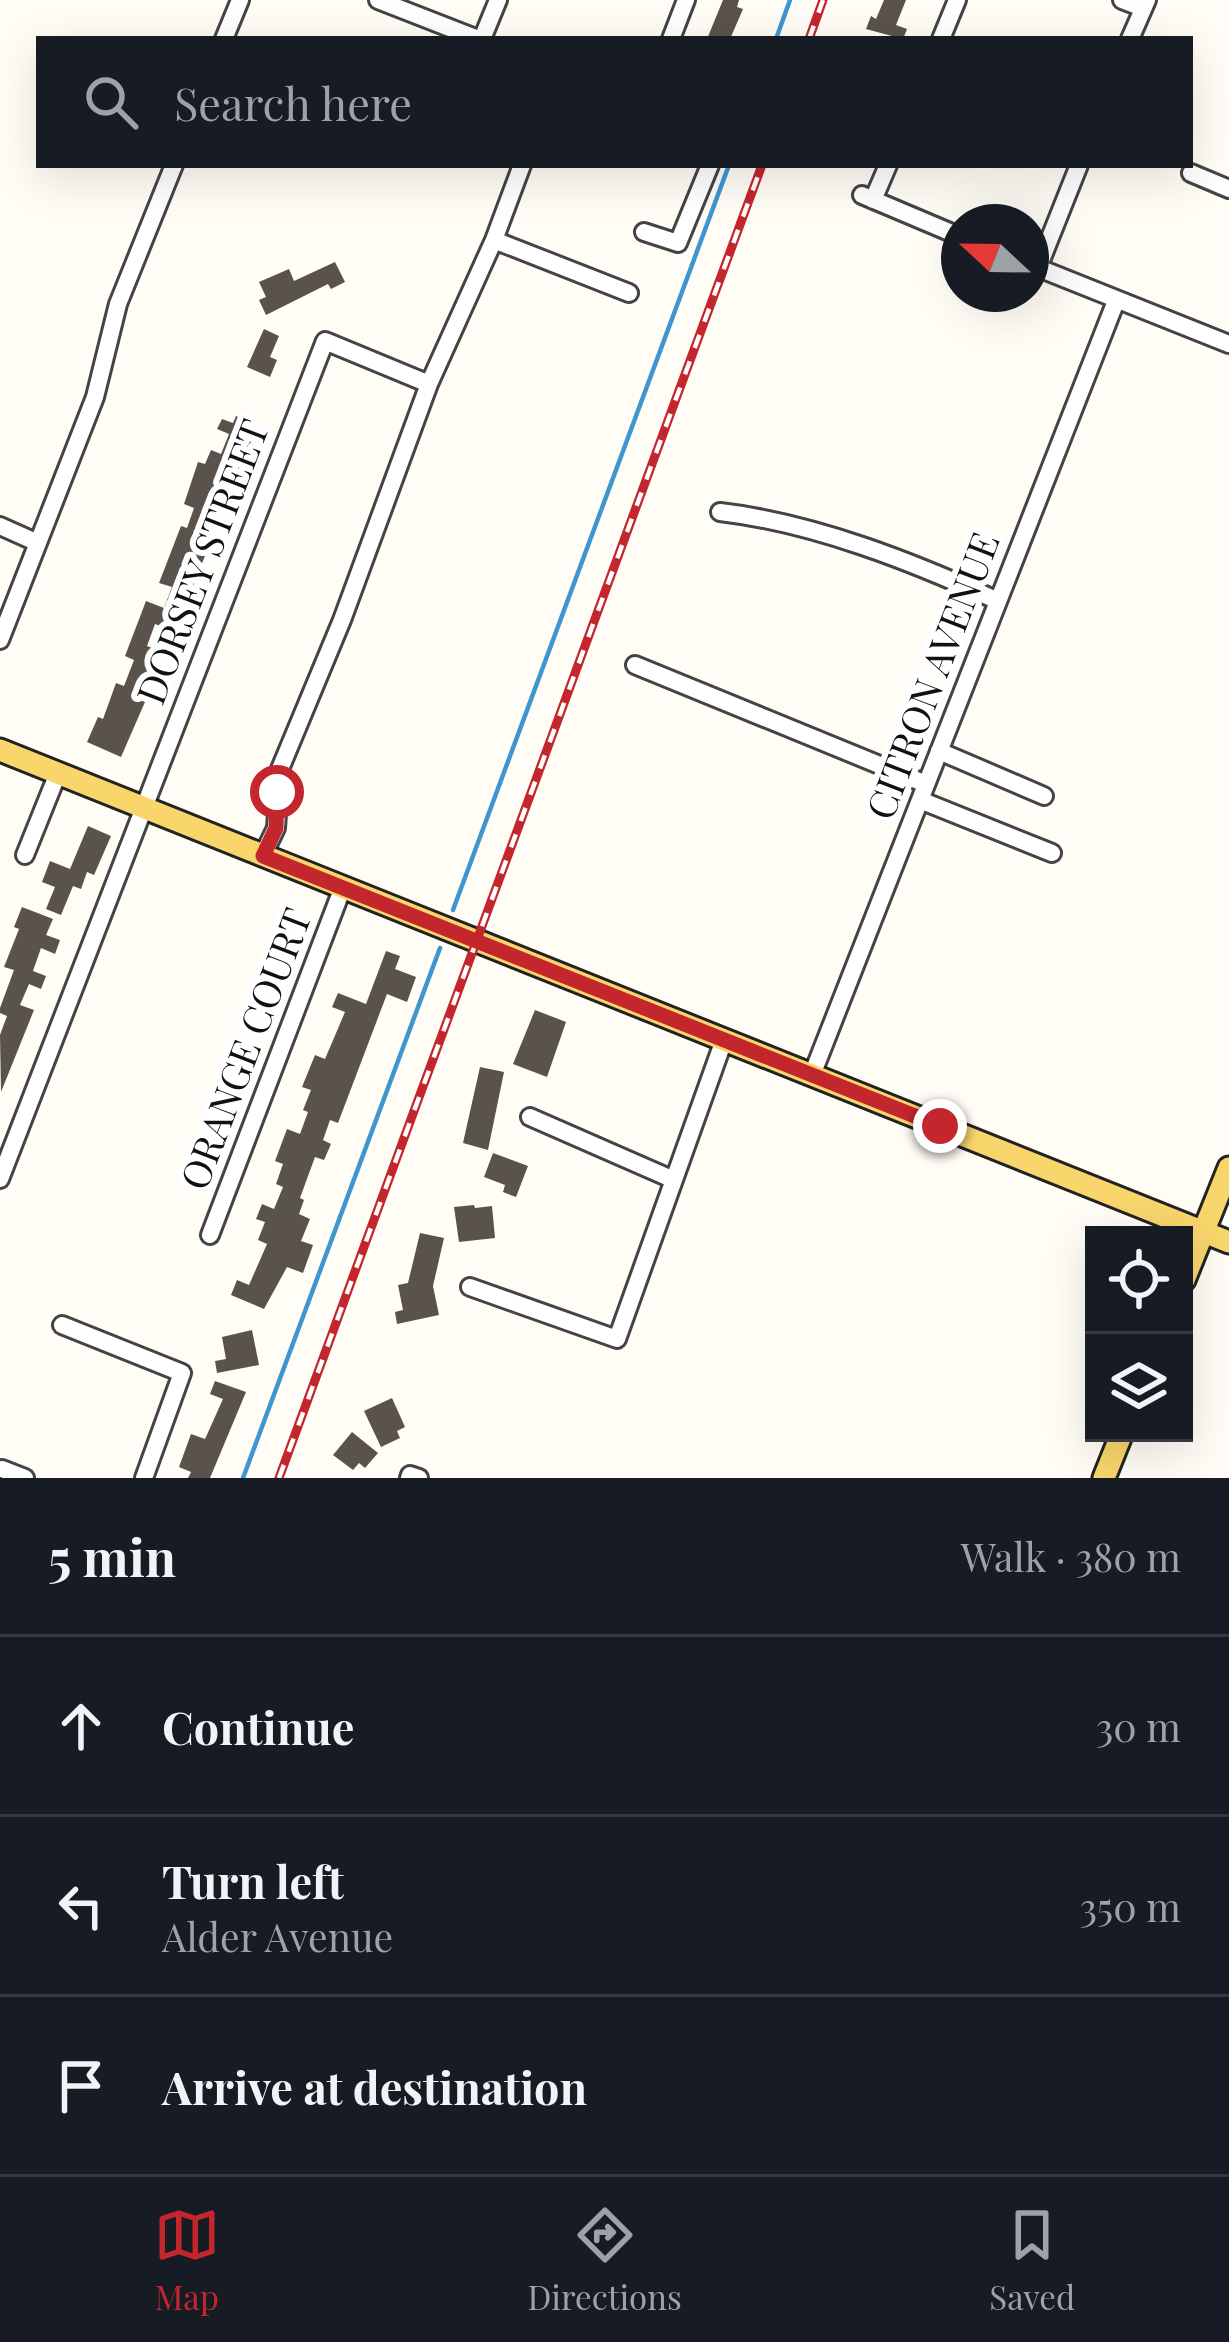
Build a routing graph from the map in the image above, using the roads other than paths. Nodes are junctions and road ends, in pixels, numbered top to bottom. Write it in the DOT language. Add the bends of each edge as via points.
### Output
graph roads {
  1 [pos="240,0"];
  2 [pos="378,0"];
  3 [pos="498,0"];
  4 [pos="686,0"];
  5 [pos="957,0"];
  6 [pos="1122,0"];
  7 [pos="1145,4"];
  8 [pos="225,36"];
  9 [pos="472,36"];
  10 [pos="481,36"];
  11 [pos="672,36"];
  12 [pos="942,36"];
  13 [pos="1131,36"];
  14 [pos="173,168"];
  15 [pos="521,168"];
  16 [pos="709,168"];
  17 [pos="886,168"];
  18 [pos="1078,168"];
  19 [pos="1191,173"];
  20 [pos="1229,189"];
  21 [pos="941,228"];
  22 [pos="644,232"];
  23 [pos="1049,235"];
  24 [pos="494,240"];
  25 [pos="1049,273"];
  26 [pos="629,293"];
  27 [pos="1116,301"];
  28 [pos="1229,344"];
  29 [pos="429,384"];
  30 [pos="720,512"];
  31 [pos="0,526"];
  32 [pos="38,543"];
  33 [pos="998,601"];
  34 [pos="0,640"];
  35 [pos="635,665"];
  36 [pos="0,750"];
  37 [pos="939,752"];
  38 [pos="58,773"];
  39 [pos="923,792"];
  40 [pos="1044,796"];
  41 [pos="146,808"];
  42 [pos="1052,854"];
  43 [pos="25,855"];
  44 [pos="263,856"];
  45 [pos="343,887"];
  46 [pos="724,1040"];
  47 [pos="812,1075"];
  48 [pos="530,1117"];
  49 [pos="1229,1168"];
  50 [pos="0,1178"];
  51 [pos="674,1180"];
  52 [pos="1204,1232"];
  53 [pos="210,1234"];
  54 [pos="1229,1242"];
  55 [pos="1193,1258"];
  56 [pos="470,1287"];
  57 [pos="62,1325"];
  58 [pos="1118,1442"];
  59 [pos="2,1469"];
  60 [pos="25,1478"];
  61 [pos="143,1478"];
  62 [pos="1104,1478"];
  1 -- 8 [label="street"];
  2 -- 9 [label="street"];
  3 -- 10 [label="street"];
  4 -- 11 [label="street"];
  5 -- 12 [label="street"];
  6 -- 7 [label="street"];
  7 -- 13 [label="street"];
  14 -- 32 [label="street"];
  15 -- 24 [label="street"];
  16 -- 22 [label="street" via="678,243"];
  17 -- 21 [label="street" via="868,198"];
  18 -- 23 [label="street"];
  19 -- 20 [label="street"];
  24 -- 26 [label="street"];
  24 -- 29 [label="street"];
  25 -- 27 [label="street"];
  27 -- 28 [label="street"];
  27 -- 33 [label="street, CITRON AVENUE"];
  29 -- 41 [label="street, DORSEY STREET" via="325,341"];
  29 -- 44 [label="street" via="280,769 276,828"];
  30 -- 33 [label="street" via="877,550"];
  31 -- 32 [label="street"];
  32 -- 34 [label="street"];
  33 -- 37 [label="street, CITRON AVENUE"];
  35 -- 39 [label="street"];
  36 -- 38 [label="main road"];
  37 -- 39 [label="street, CITRON AVENUE"];
  37 -- 40 [label="street"];
  38 -- 41 [label="main road"];
  38 -- 43 [label="street"];
  39 -- 42 [label="street"];
  39 -- 47 [label="street, CITRON AVENUE"];
  41 -- 44 [label="main road"];
  41 -- 50 [label="street, DORSEY STREET"];
  44 -- 45 [label="main road"];
  45 -- 46 [label="main road"];
  45 -- 53 [label="street, ORANGE COURT"];
  46 -- 47 [label="main road"];
  46 -- 51 [label="street"];
  47 -- 52 [label="main road"];
  48 -- 51 [label="street"];
  49 -- 52 [label="main road"];
  51 -- 56 [label="street" via="617,1339"];
  52 -- 54 [label="main road"];
  52 -- 55 [label="main road"];
  57 -- 61 [label="street" via="182,1373"];
  58 -- 62 [label="main road"];
  59 -- 60 [label="street"];
}
